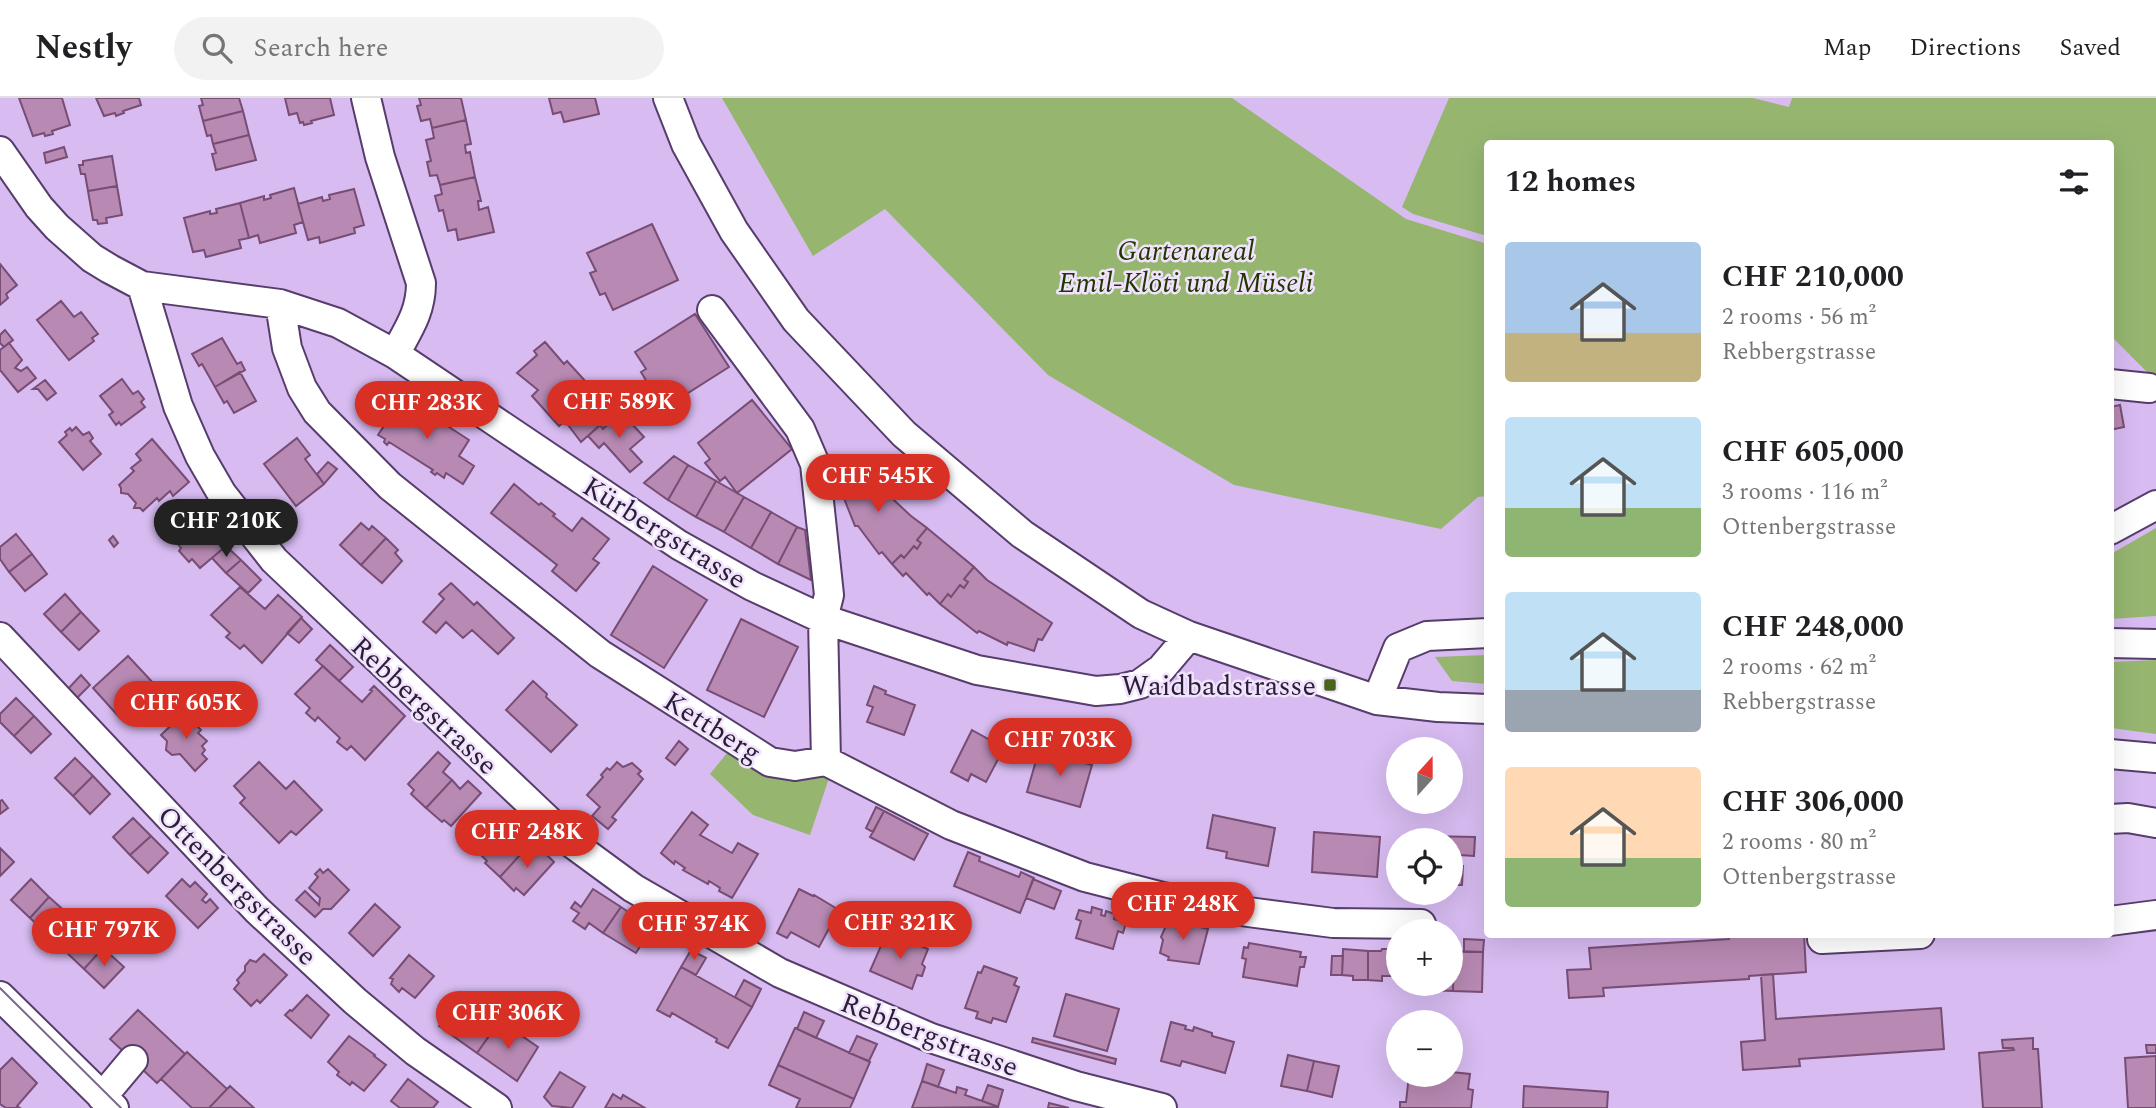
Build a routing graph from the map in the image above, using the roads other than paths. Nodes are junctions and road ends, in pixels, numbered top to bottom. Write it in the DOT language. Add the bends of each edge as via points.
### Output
graph roads {
  1 [pos="366,98"];
  2 [pos="668,98"];
  3 [pos="0,151"];
  4 [pos="142,286"];
  5 [pos="280,304"];
  6 [pos="712,310"];
  7 [pos="395,354"];
  8 [pos="2114,384"];
  9 [pos="2149,388"];
  10 [pos="2156,505"];
  11 [pos="2114,528"];
  12 [pos="824,620"];
  13 [pos="1484,632"];
  14 [pos="1189,636"];
  15 [pos="0,637"];
  16 [pos="2114,643"];
  17 [pos="2156,644"];
  18 [pos="1377,700"];
  19 [pos="1484,709"];
  20 [pos="2114,754"];
  21 [pos="2156,758"];
  22 [pos="826,761"];
  23 [pos="2114,819"];
  24 [pos="2156,823"];
  25 [pos="2156,915"];
  26 [pos="2114,920"];
  27 [pos="1386,924"];
  28 [pos="1842,938"];
  29 [pos="1822,939"];
  30 [pos="0,996"];
  31 [pos="133,1060"];
  32 [pos="108,1102"];
  33 [pos="497,1108"];
  34 [pos="1162,1108"];
  1 -- 7 [label="street" via="421,283 421,301"];
  2 -- 14 [label="street" via="685,144 733,232 796,320 904,434 1022,534 1141,614"];
  3 -- 4 [label="street, Kürbergstrasse" via="57,227 93,258"];
  4 -- 5 [label="street, Kürbergstrasse"];
  4 -- 34 [label="street, Rebbergstrasse" via="178,406 222,494 274,560 573,844 633,888 806,985 931,1038 1076,1086"];
  5 -- 7 [label="street, Kürbergstrasse" via="338,323"];
  5 -- 22 [label="street, Kettberg" via="287,348 302,388 317,412 390,486 600,654 745,747 770,762 795,766"];
  6 -- 12 [label="street" via="800,429 815,464 829,594"];
  7 -- 12 [label="street, Kürbergstrasse" via="679,545"];
  8 -- 9 [label="street"];
  10 -- 11 [label="street"];
  12 -- 14 [label="street, Kürbergstrasse" via="977,670 1096,691 1140,684 1161,669"];
  12 -- 22 [label="street"];
  13 -- 18 [label="street" via="1427,636 1398,648"];
  14 -- 18 [label="street"];
  15 -- 33 [label="street, Ottenbergstrasse" via="257,909 405,1043"];
  16 -- 17 [label="street"];
  18 -- 19 [label="street"];
  20 -- 21 [label="street"];
  22 -- 27 [label="street" via="951,825 1085,877 1248,912 1333,923"];
  23 -- 24 [label="street"];
  25 -- 26 [label="street"];
  28 -- 29 [label="street"];
  30 -- 32 [label="street"];
  31 -- 32 [label="street"];
}
